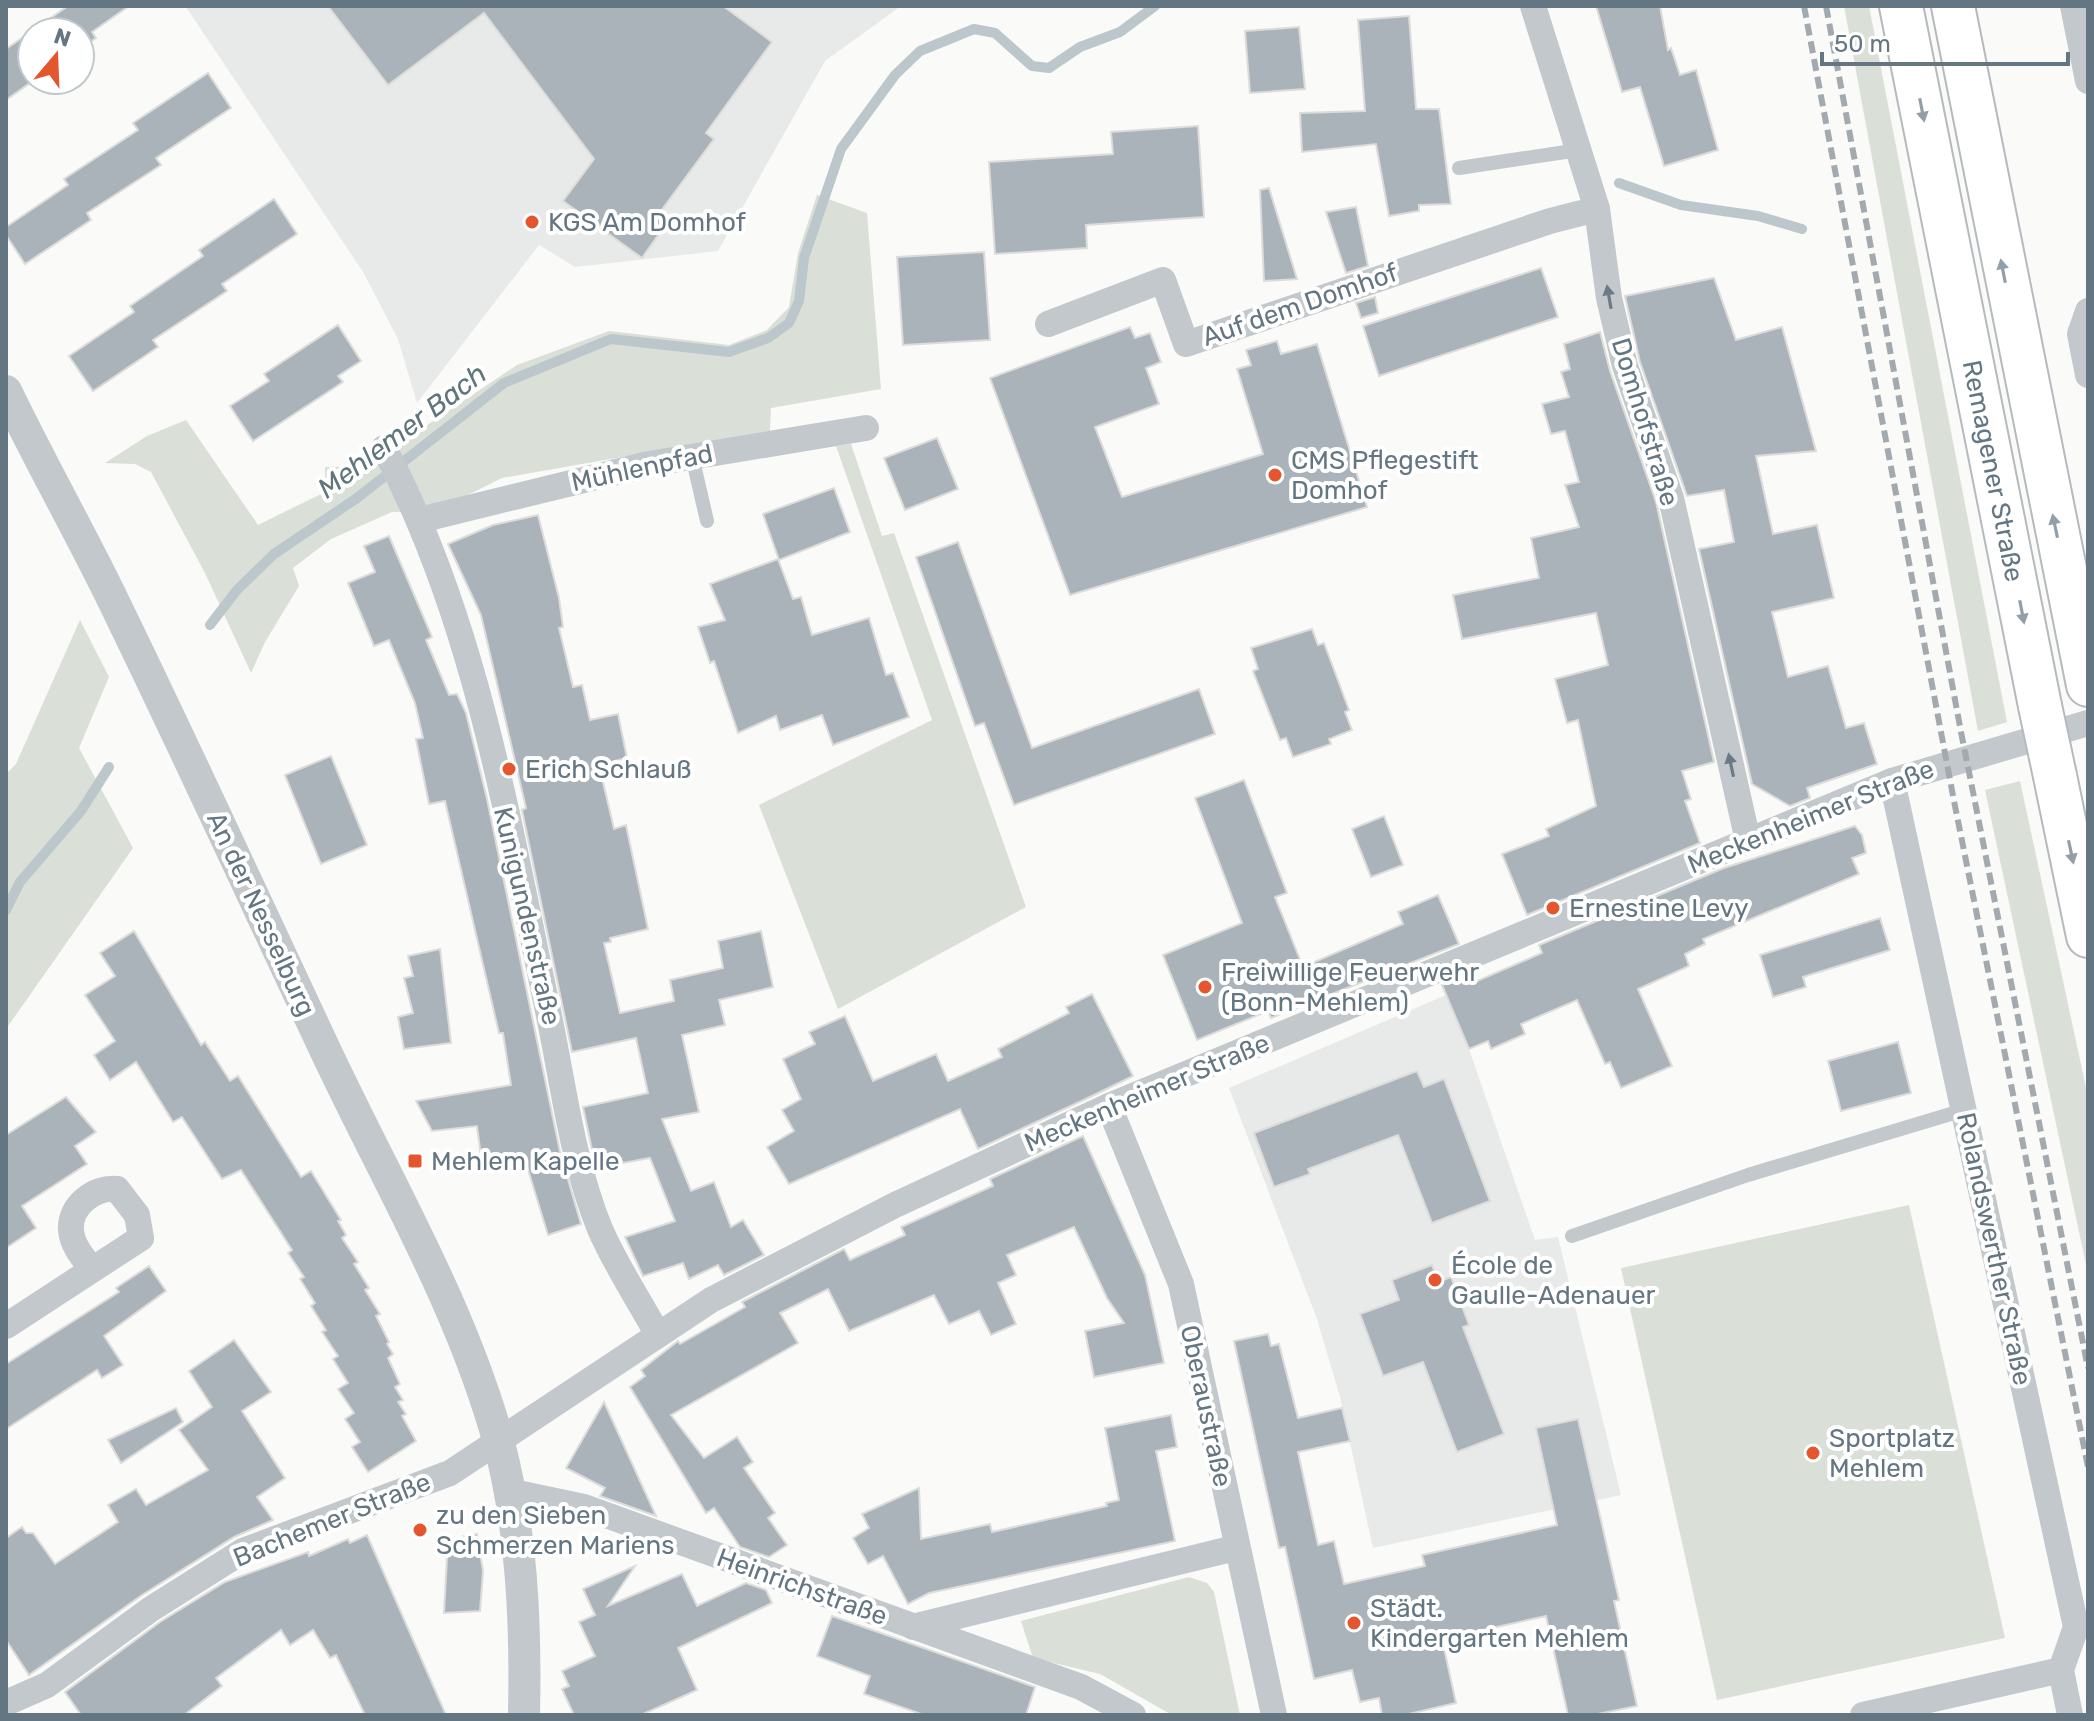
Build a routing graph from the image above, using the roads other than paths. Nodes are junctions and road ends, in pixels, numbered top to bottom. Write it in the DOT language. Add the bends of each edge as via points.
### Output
graph roads {
  1 [pos="1533,6"];
  2 [pos="1901,6"];
  3 [pos="1953,6"];
  4 [pos="2073,6"];
  5 [pos="2088,81"];
  6 [pos="1579,150"];
  7 [pos="1459,168"];
  8 [pos="1597,209"];
  9 [pos="2088,311"];
  10 [pos="1048,324"];
  11 [pos="2088,375"];
  12 [pos="6,391"];
  13 [pos="866,428"];
  14 [pos="384,448"];
  15 [pos="692,456"];
  16 [pos="420,520"];
  17 [pos="707,521"];
  18 [pos="2088,685"];
  19 [pos="2088,723"];
  20 [pos="1892,781"];
  21 [pos="1748,841"];
  22 [pos="2088,936"];
  23 [pos="1109,1106"];
  24 [pos="1964,1110"];
  25 [pos="1572,1236"];
  26 [pos="92,1269"];
  27 [pos="6,1326"];
  28 [pos="658,1335"];
  29 [pos="499,1443"];
  30 [pos="508,1491"];
  31 [pos="1235,1548"];
  32 [pos="913,1627"];
  33 [pos="2061,1670"];
  34 [pos="6,1703"];
  35 [pos="524,1715"];
  36 [pos="1133,1715"];
  37 [pos="1274,1715"];
  38 [pos="1863,1715"];
  39 [pos="2070,1715"];
  1 -- 6 [label="street, Domhofstraße"];
  2 -- 22 [label="main road, Remagener Straße, one-way, bridge"];
  18 -- 3 [label="main road, Remagener Straße, one-way"];
  4 -- 5 [label="street"];
  6 -- 7 [label="lane"];
  6 -- 8 [label="street, Domhofstraße"];
  8 -- 10 [label="street, Auf dem Domhof" via="1186,344 1163,280"];
  21 -- 8 [label="street, Domhofstraße, one-way" via="1671,498 1625,366"];
  9 -- 11 [label="street" via="2080,334"];
  12 -- 29 [label="street, An der Nesselburg" via="109,592 410,1219"];
  13 -- 15 [label="street, Mühlenpfad"];
  14 -- 16 [label="street, Kunigundenstraße"];
  15 -- 16 [label="street, Mühlenpfad"];
  15 -- 17 [label="lane"];
  16 -- 28 [label="street, Kunigundenstraße" via="453,609 486,731 581,1166 600,1228"];
  19 -- 20 [label="street, Meckenheimer Straße"];
  20 -- 21 [label="street, Meckenheimer Straße"];
  20 -- 24 [label="street, Rolandswerther Straße"];
  21 -- 23 [label="street, Meckenheimer Straße"];
  23 -- 28 [label="street, Meckenheimer Straße" via="884,1211 711,1300"];
  23 -- 31 [label="street, Oberaustraße" via="1181,1284"];
  24 -- 25 [label="lane" via="1738,1178"];
  24 -- 33 [label="street, Rolandswerther Straße" via="2076,1627"];
  26 -- 27 [label="street"];
  28 -- 29 [label="street, Meckenheimer Straße"];
  29 -- 30 [label="street"];
  29 -- 34 [label="street, Bachemer Straße" via="450,1473 243,1551 151,1609 47,1685"];
  30 -- 32 [label="street, Heinrichstraße" via="584,1507"];
  30 -- 35 [label="street" via="525,1620"];
  31 -- 32 [label="street, Heinrichstraße"];
  31 -- 37 [label="street, Oberaustraße"];
  32 -- 36 [label="street, Heinrichstraße" via="1081,1687"];
  33 -- 38 [label="street"];
  33 -- 39 [label="street"];
}
